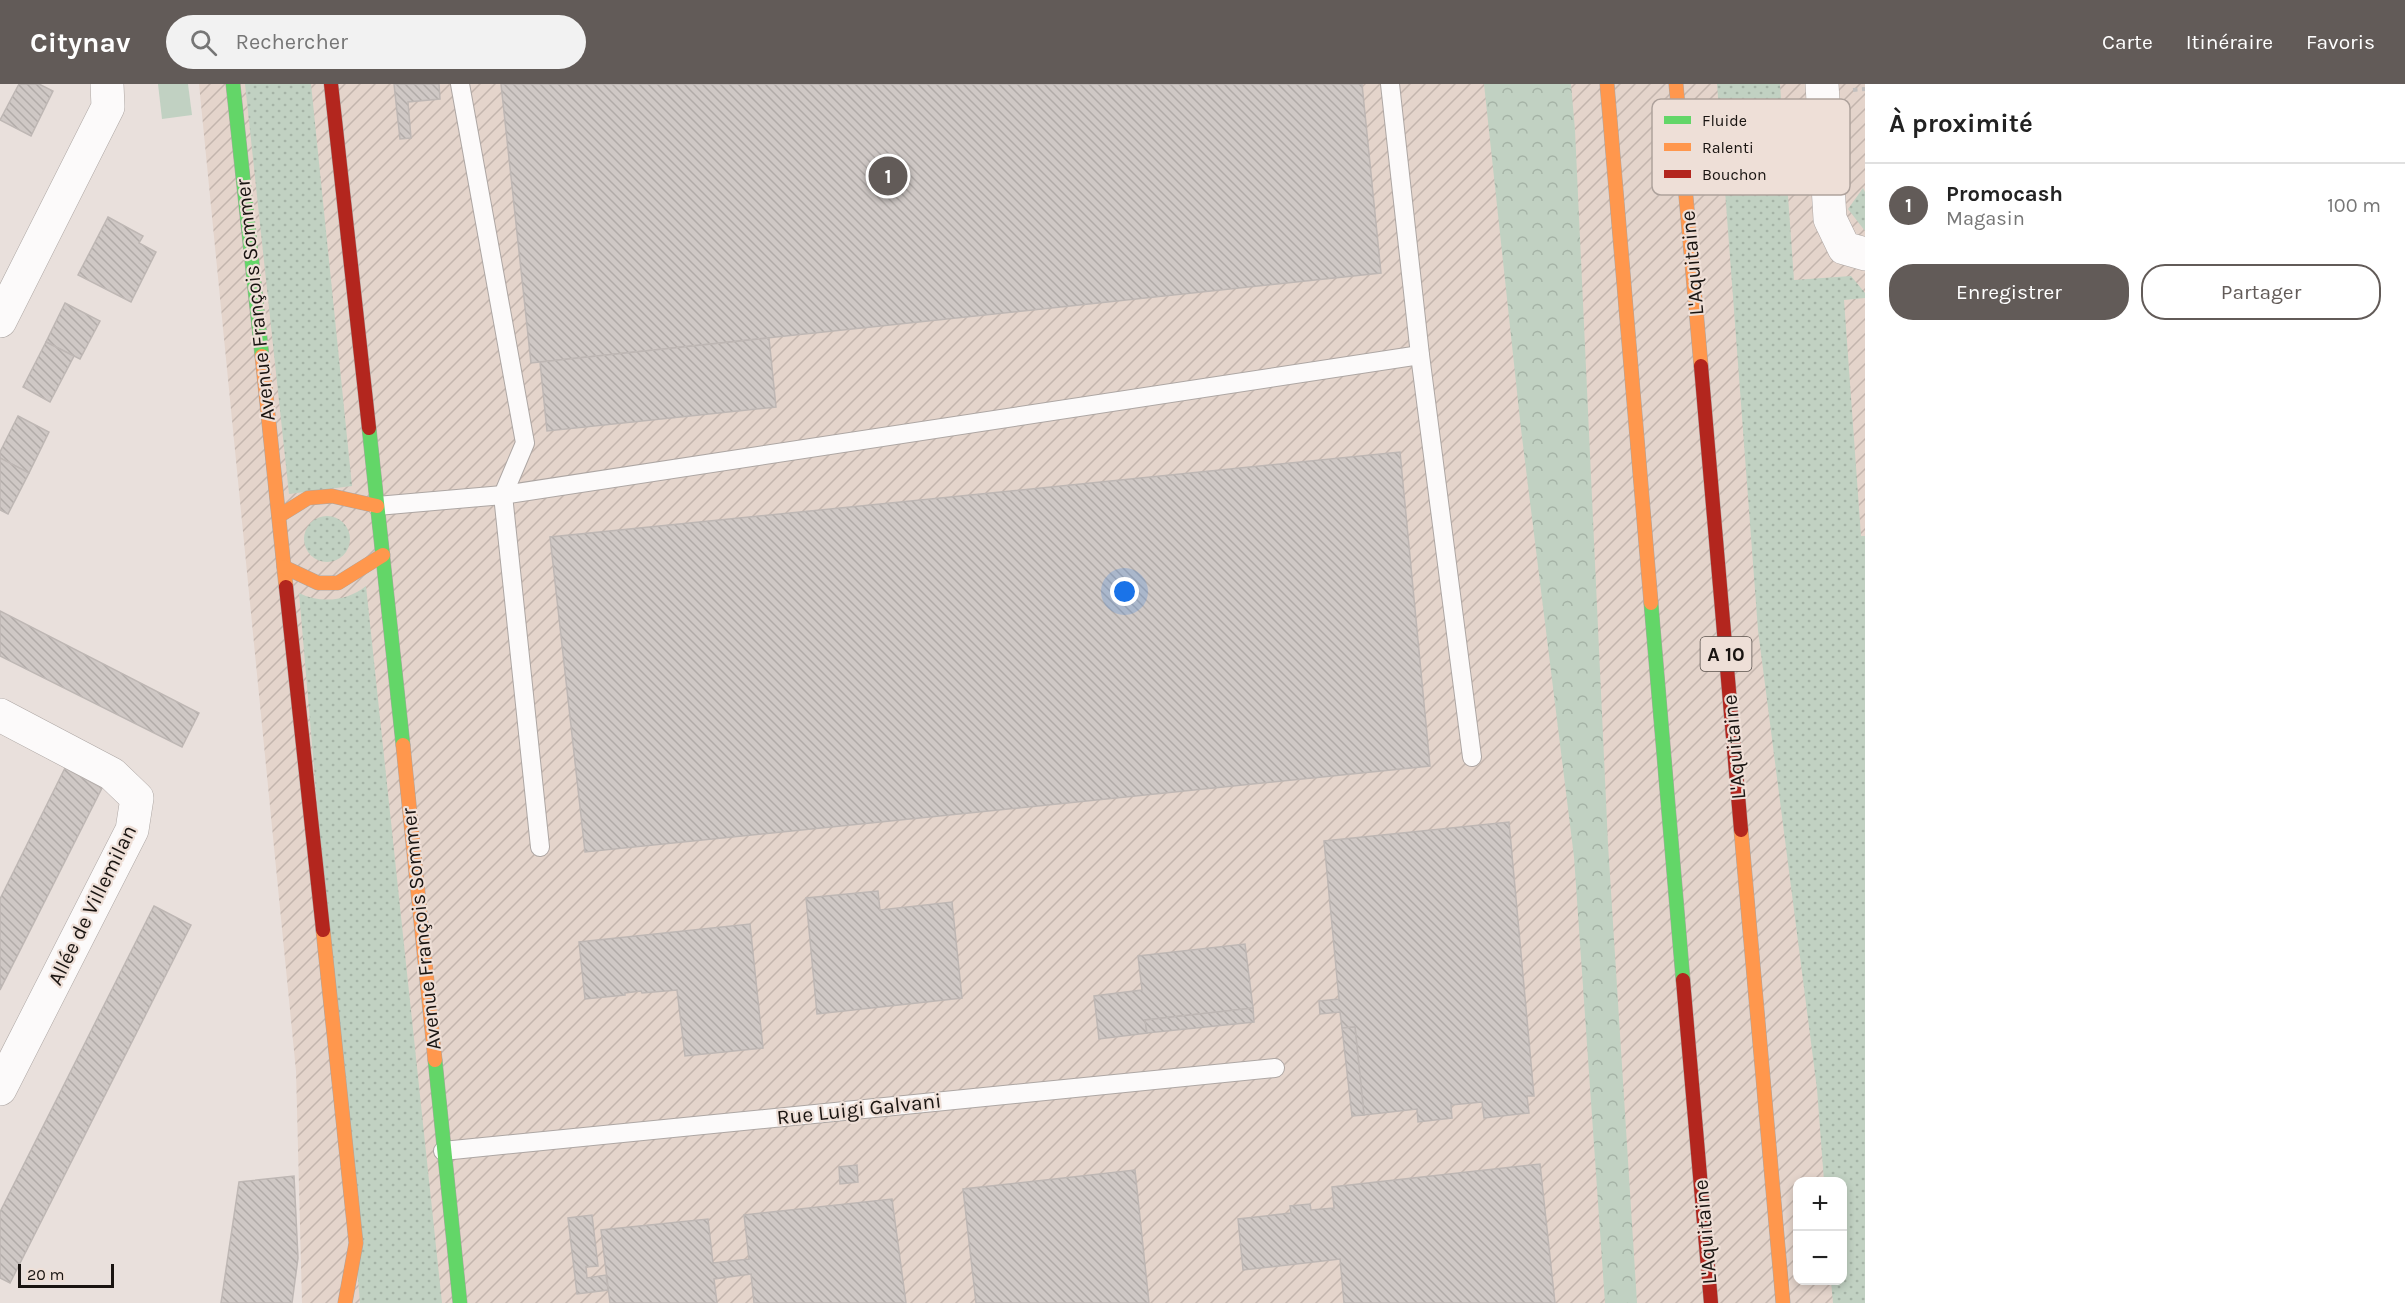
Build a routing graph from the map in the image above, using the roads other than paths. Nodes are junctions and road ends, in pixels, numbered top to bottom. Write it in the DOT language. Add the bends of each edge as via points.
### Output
graph roads {
  1 [pos="107,84"];
  2 [pos="233,84"];
  3 [pos="331,84"];
  4 [pos="460,84"];
  5 [pos="1390,84"];
  6 [pos="1607,84"];
  7 [pos="1676,84"];
  8 [pos="1822,84"];
  9 [pos="1677,99"];
  10 [pos="1823,99"];
  11 [pos="1686,195"];
  12 [pos="1829,195"];
  13 [pos="1865,254"];
  14 [pos="0,321"];
  15 [pos="1420,355"];
  16 [pos="503,495"];
  17 [pos="377,506"];
  18 [pos="279,516"];
  19 [pos="384,555"];
  20 [pos="284,567"];
  21 [pos="0,715"];
  22 [pos="1472,757"];
  23 [pos="540,847"];
  24 [pos="1275,1068"];
  25 [pos="0,1089"];
  26 [pos="443,1151"];
  27 [pos="345,1303"];
  28 [pos="460,1303"];
  29 [pos="1712,1303"];
  30 [pos="1783,1303"];
  1 -- 14 [label="street" via="108,107"];
  2 -- 18 [label="main road, Avenue François Sommer"];
  3 -- 17 [label="main road"];
  4 -- 16 [label="lane" via="525,443"];
  5 -- 15 [label="lane"];
  6 -- 29 [label="main road, L'Aquitaine"];
  7 -- 9 [label="main road, L'Aquitaine / A 10"];
  8 -- 10 [label="street"];
  11 -- 30 [label="main road, L'Aquitaine / A 10"];
  12 -- 13 [label="street" via="1830,219 1844,248"];
  15 -- 16 [label="lane"];
  15 -- 22 [label="lane"];
  16 -- 17 [label="lane"];
  16 -- 23 [label="lane"];
  17 -- 18 [label="main road" via="332,496 308,498"];
  17 -- 19 [label="main road"];
  18 -- 20 [label="main road"];
  19 -- 20 [label="main road" via="338,583 318,583"];
  19 -- 26 [label="main road, Avenue François Sommer"];
  20 -- 27 [label="main road" via="356,1243"];
  21 -- 25 [label="street, Allée de Villemilan" via="112,774 137,798 132,830"];
  24 -- 26 [label="lane, Rue Luigi Galvani"];
  26 -- 28 [label="main road, Avenue François Sommer"];
}
